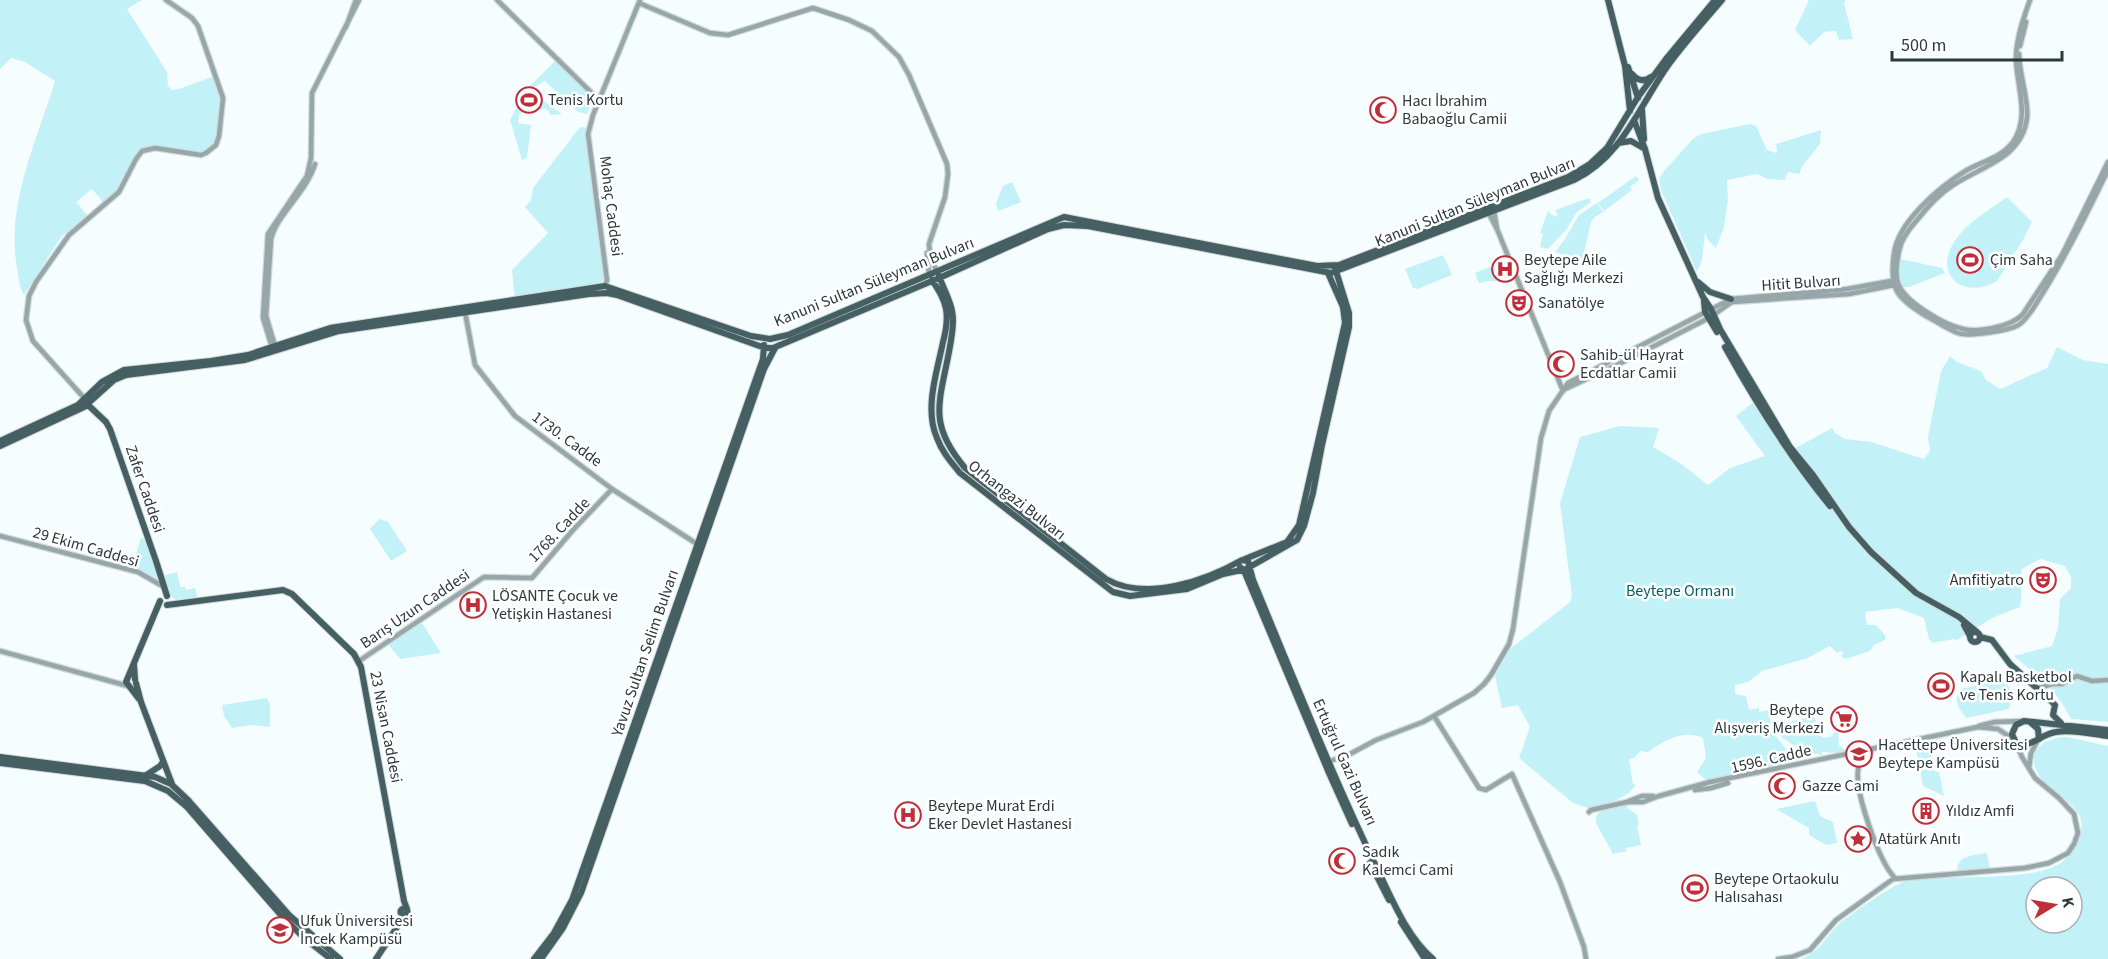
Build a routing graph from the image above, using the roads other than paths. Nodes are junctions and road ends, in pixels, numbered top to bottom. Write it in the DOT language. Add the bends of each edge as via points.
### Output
graph roads {
  1 [pos="166,0"];
  2 [pos="357,0"];
  3 [pos="497,0"];
  4 [pos="1610,0"];
  5 [pos="1715,0"];
  6 [pos="1722,0"];
  7 [pos="2032,0"];
  8 [pos="639,3"];
  9 [pos="1629,71"];
  10 [pos="1654,75"];
  11 [pos="1650,87"];
  12 [pos="1638,97"];
  13 [pos="598,100"];
  14 [pos="1642,108"];
  15 [pos="1629,110"];
  16 [pos="1635,121"];
  17 [pos="1623,124"];
  18 [pos="1630,128"];
  19 [pos="1618,143"];
  20 [pos="1645,149"];
  21 [pos="2108,162"];
  22 [pos="2108,170"];
  23 [pos="1490,209"];
  24 [pos="1060,217"];
  25 [pos="1069,217"];
  26 [pos="1065,225"];
  27 [pos="928,251"];
  28 [pos="933,260"];
  29 [pos="947,266"];
  30 [pos="1332,269"];
  31 [pos="936,270"];
  32 [pos="929,274"];
  33 [pos="1694,277"];
  34 [pos="936,279"];
  35 [pos="2046,282"];
  36 [pos="1895,283"];
  37 [pos="607,289"];
  38 [pos="1764,297"];
  39 [pos="1731,298"];
  40 [pos="465,312"];
  41 [pos="1710,314"];
  42 [pos="770,339"];
  43 [pos="764,347"];
  44 [pos="775,348"];
  45 [pos="274,349"];
  46 [pos="1564,390"];
  47 [pos="86,402"];
  48 [pos="935,408"];
  49 [pos="0,441"];
  50 [pos="0,446"];
  51 [pos="1811,477"];
  52 [pos="1312,481"];
  53 [pos="612,489"];
  54 [pos="0,536"];
  55 [pos="700,546"];
  56 [pos="1243,560"];
  57 [pos="1246,568"];
  58 [pos="484,577"];
  59 [pos="1124,587"];
  60 [pos="1123,595"];
  61 [pos="166,598"];
  62 [pos="1978,634"];
  63 [pos="0,651"];
  64 [pos="359,661"];
  65 [pos="2108,680"];
  66 [pos="131,682"];
  67 [pos="2039,688"];
  68 [pos="1434,716"];
  69 [pos="2027,721"];
  70 [pos="2064,725"];
  71 [pos="1978,727"];
  72 [pos="2108,730"];
  73 [pos="2108,736"];
  74 [pos="2039,739"];
  75 [pos="2015,741"];
  76 [pos="1873,750"];
  77 [pos="1856,753"];
  78 [pos="0,757"];
  79 [pos="1862,759"];
  80 [pos="1333,760"];
  81 [pos="163,762"];
  82 [pos="0,763"];
  83 [pos="2029,768"];
  84 [pos="166,770"];
  85 [pos="145,776"];
  86 [pos="165,780"];
  87 [pos="172,785"];
  88 [pos="166,790"];
  89 [pos="1589,812"];
  90 [pos="1895,878"];
  91 [pos="578,893"];
  92 [pos="1419,949"];
  93 [pos="331,959"];
  94 [pos="340,959"];
  95 [pos="376,959"];
  96 [pos="534,959"];
  97 [pos="541,959"];
  98 [pos="1419,959"];
  99 [pos="1425,959"];
  100 [pos="1433,959"];
  101 [pos="1586,959"];
  102 [pos="1778,959"];
  103 [pos="1791,959"];
  1 -- 47 [label="street" via="197,24 223,98 217,142 201,155 155,148 139,153 119,192 69,235 29,296 26,320 31,337"];
  2 -- 45 [label="street" via="312,93 312,162 307,184 272,235 267,316"];
  3 -- 13 [label="street"];
  4 -- 9 [label="main road"];
  4 -- 15 [label="main road" via="1626,74"];
  5 -- 10 [label="main road, Kanuni Sultan Süleyman Bulvarı"];
  6 -- 11 [label="main road, Kanuni Sultan Süleyman Bulvarı"];
  7 -- 36 [label="street" via="2018,37 2016,65 2022,113 2015,138 2001,154 1969,169 1935,193 1905,228 1896,252"];
  8 -- 13 [label="street, Mohaç Caddesi"];
  8 -- 27 [label="street" via="710,35 728,36 812,11 845,21 885,46 897,59 917,96 947,164 945,197"];
  9 -- 10 [label="main road" via="1642,81"];
  9 -- 12 [label="main road"];
  10 -- 11 [label="main road, Kanuni Sultan Süleyman Bulvarı"];
  11 -- 12 [label="main road, Kanuni Sultan Süleyman Bulvarı"];
  11 -- 14 [label="main road, Kanuni Sultan Süleyman Bulvarı"];
  12 -- 14 [label="main road"];
  12 -- 15 [label="main road, Kanuni Sultan Süleyman Bulvarı"];
  13 -- 37 [label="street, Mohaç Caddesi" via="590,144"];
  14 -- 16 [label="main road, Kanuni Sultan Süleyman Bulvarı"];
  14 -- 20 [label="main road"];
  15 -- 16 [label="main road"];
  15 -- 17 [label="main road, Kanuni Sultan Süleyman Bulvarı"];
  16 -- 18 [label="main road, Kanuni Sultan Süleyman Bulvarı"];
  16 -- 20 [label="main road"];
  17 -- 18 [label="main road" via="1628,122"];
  17 -- 23 [label="main road, Kanuni Sultan Süleyman Bulvarı" via="1607,148 1580,171"];
  18 -- 19 [label="main road, Kanuni Sultan Süleyman Bulvarı"];
  19 -- 20 [label="main road" via="1630,141"];
  19 -- 23 [label="main road, Kanuni Sultan Süleyman Bulvarı" via="1582,176"];
  20 -- 33 [label="main road" via="1658,198"];
  21 -- 35 [label="street"];
  22 -- 35 [label="street" via="2066,256"];
  23 -- 30 [label="main road, Kanuni Sultan Süleyman Bulvarı"];
  23 -- 46 [label="street"];
  24 -- 25 [label="main road, Kanuni Sultan Süleyman Bulvarı"];
  24 -- 26 [label="main road" via="1060,223"];
  24 -- 29 [label="main road, Kanuni Sultan Süleyman Bulvarı"];
  25 -- 26 [label="main road"];
  25 -- 30 [label="main road, Kanuni Sultan Süleyman Bulvarı"];
  26 -- 30 [label="main road, Kanuni Sultan Süleyman Bulvarı" via="1084,225"];
  26 -- 34 [label="main road, Kanuni Sultan Süleyman Bulvarı"];
  27 -- 28 [label="street"];
  27 -- 32 [label="street"];
  28 -- 29 [label="street"];
  28 -- 31 [label="street"];
  29 -- 31 [label="main road, Kanuni Sultan Süleyman Bulvarı"];
  30 -- 52 [label="main road" via="1345,323"];
  31 -- 32 [label="main road, Kanuni Sultan Süleyman Bulvarı"];
  31 -- 34 [label="main road"];
  32 -- 34 [label="main road"];
  32 -- 42 [label="main road, Kanuni Sultan Süleyman Bulvarı" via="843,313"];
  33 -- 39 [label="main road" via="1710,292"];
  33 -- 41 [label="main road"];
  34 -- 44 [label="main road, Kanuni Sultan Süleyman Bulvarı"];
  34 -- 48 [label="main road, Orhangazi Bulvarı" via="947,321"];
  35 -- 36 [label="street" via="2017,325 1969,334 1908,305"];
  36 -- 38 [label="street, Hitit Bulvarı"];
  37 -- 40 [label="main road, Kanuni Sultan Süleyman Bulvarı"];
  37 -- 42 [label="main road, Kanuni Sultan Süleyman Bulvarı"];
  37 -- 43 [label="main road, Kanuni Sultan Süleyman Bulvarı"];
  37 -- 45 [label="main road, Kanuni Sultan Süleyman Bulvarı" via="330,328"];
  38 -- 39 [label="street, Hitit Bulvarı"];
  38 -- 41 [label="street, Hitit Bulvarı" via="1732,302"];
  39 -- 41 [label="street, Hitit Bulvarı"];
  40 -- 45 [label="main road, Kanuni Sultan Süleyman Bulvarı" via="339,331"];
  40 -- 53 [label="street, 1730. Cadde" via="475,365 510,411"];
  41 -- 46 [label="street"];
  41 -- 51 [label="main road"];
  41 -- 51 [label="main road" via="1747,387 1787,451"];
  42 -- 43 [label="main road"];
  42 -- 44 [label="main road"];
  43 -- 44 [label="main road, Kanuni Sultan Süleyman Bulvarı"];
  43 -- 55 [label="main road, Yavuz Sultan Selim Bulvarı"];
  44 -- 55 [label="main road, Yavuz Sultan Selim Bulvarı"];
  45 -- 47 [label="main road, Kanuni Sultan Süleyman Bulvarı" via="226,364 126,375"];
  46 -- 68 [label="street" via="1549,411 1541,438 1509,644 1484,684"];
  47 -- 49 [label="main road"];
  47 -- 50 [label="main road"];
  47 -- 61 [label="main road, Zafer Caddesi" via="110,429"];
  48 -- 59 [label="main road, Orhangazi Bulvarı" via="951,452 965,468 1106,579"];
  48 -- 60 [label="main road, Orhangazi Bulvarı" via="936,437 960,473 1113,592"];
  51 -- 62 [label="main road" via="1890,571"];
  51 -- 62 [label="main road" via="1847,528 1889,575 1911,594 1963,624 1974,642 1979,640"];
  52 -- 56 [label="main road" via="1292,537"];
  52 -- 57 [label="main road" via="1304,526 1297,540"];
  53 -- 55 [label="street, 1730. Cadde"];
  53 -- 58 [label="street, 1768. Cadde" via="532,578"];
  54 -- 61 [label="street, 29 Ekim Caddesi" via="138,572"];
  55 -- 91 [label="main road, Yavuz Sultan Selim Bulvarı"];
  56 -- 57 [label="main road" via="1249,562"];
  56 -- 59 [label="main road" via="1186,584"];
  57 -- 60 [label="main road" via="1187,589"];
  57 -- 92 [label="main road, Ertuğrul Gazi Bulvarı" via="1329,773 1384,891"];
  58 -- 64 [label="street, Barış Uzun Caddesi"];
  59 -- 60 [label="main road" via="1118,590"];
  61 -- 64 [label="main road, 23 Nisan Caddesi" via="283,590"];
  61 -- 66 [label="main road" via="155,612"];
  62 -- 67 [label="main road" via="1992,640 2010,664"];
  63 -- 66 [label="street" via="115,682"];
  64 -- 95 [label="main road, 23 Nisan Caddesi" via="404,909"];
  65 -- 67 [label="street" via="2092,681 2077,676 2062,684"];
  66 -- 81 [label="main road"];
  67 -- 70 [label="main road" via="2055,705 2052,713"];
  68 -- 80 [label="street"];
  68 -- 101 [label="street" via="1479,788 1486,790 1512,774 1560,882"];
  69 -- 70 [label="main road, 1596. Cadde"];
  69 -- 71 [label="street, 1596. Cadde" via="1989,722"];
  69 -- 74 [label="main road" via="2038,729"];
  69 -- 75 [label="main road" via="2014,728"];
  70 -- 72 [label="main road, 1596. Cadde"];
  71 -- 75 [label="street, 1596. Cadde" via="1998,729"];
  71 -- 76 [label="street, 1596. Cadde"];
  73 -- 74 [label="main road" via="2059,731"];
  74 -- 75 [label="main road" via="2027,744"];
  74 -- 83 [label="street" via="2032,748"];
  75 -- 83 [label="street"];
  76 -- 77 [label="street, 1596. Cadde"];
  76 -- 79 [label="street"];
  77 -- 79 [label="street"];
  77 -- 89 [label="street, 1596. Cadde"];
  78 -- 85 [label="main road"];
  79 -- 90 [label="street" via="1858,778 1868,824"];
  81 -- 84 [label="main road"];
  81 -- 85 [label="main road"];
  82 -- 88 [label="main road" via="146,781"];
  83 -- 90 [label="street" via="2074,814 2078,833 2068,853 2049,863 2025,868"];
  84 -- 86 [label="main road"];
  84 -- 87 [label="main road"];
  85 -- 86 [label="main road"];
  86 -- 87 [label="main road"];
  86 -- 88 [label="main road"];
  87 -- 88 [label="main road"];
  87 -- 94 [label="main road" via="289,915"];
  88 -- 93 [label="main road" via="187,807 280,914"];
  90 -- 102 [label="street" via="1836,920 1810,950"];
  90 -- 103 [label="street" via="1839,920 1814,949"];
  91 -- 96 [label="main road, Yavuz Sultan Selim Bulvarı"];
  91 -- 97 [label="main road, Yavuz Sultan Selim Bulvarı" via="563,928"];
  92 -- 98 [label="street"];
  92 -- 99 [label="main road, Ertuğrul Gazi Bulvarı"];
  92 -- 100 [label="main road, Ertuğrul Gazi Bulvarı"];
}
